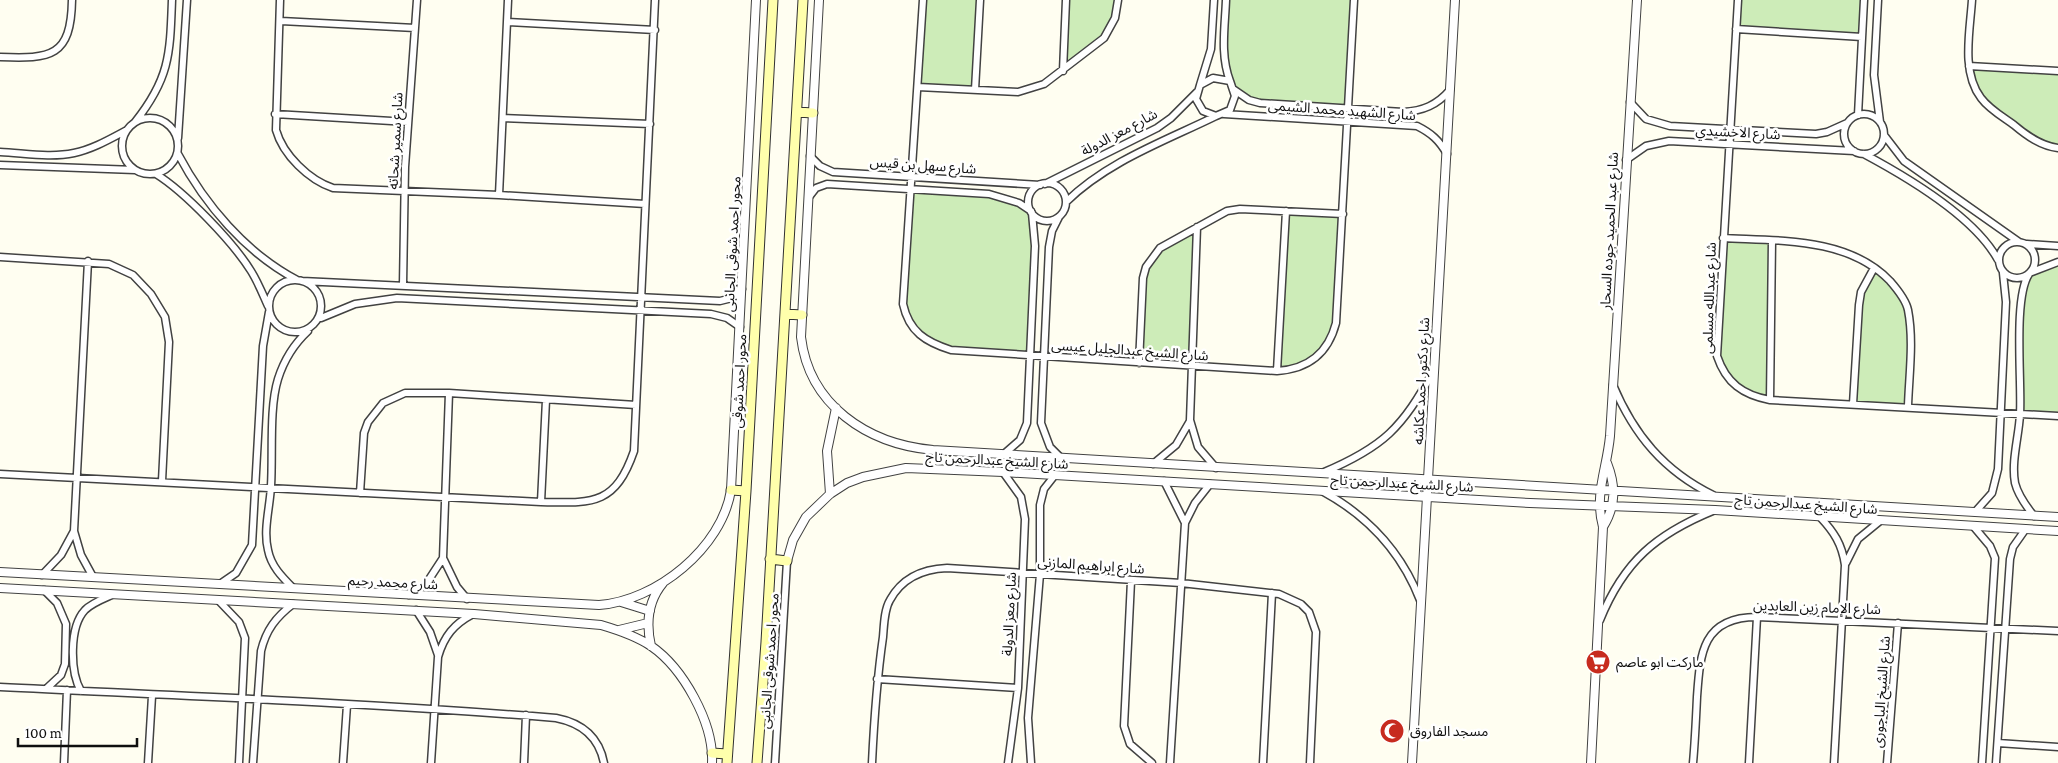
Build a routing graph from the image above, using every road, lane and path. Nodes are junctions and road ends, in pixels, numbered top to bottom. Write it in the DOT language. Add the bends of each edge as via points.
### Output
graph roads {
  1 [pos="72,0"];
  2 [pos="172,0"];
  3 [pos="186,0"];
  4 [pos="280,0"];
  5 [pos="416,0"];
  6 [pos="508,0"];
  7 [pos="656,0"];
  8 [pos="756,0"];
  9 [pos="773,0"];
  10 [pos="803,0"];
  11 [pos="819,0"];
  12 [pos="923,0"];
  13 [pos="980,0"];
  14 [pos="1066,0"];
  15 [pos="1118,0"];
  16 [pos="1214,0"];
  17 [pos="1226,0"];
  18 [pos="1354,0"];
  19 [pos="1456,0"];
  20 [pos="1637,0"];
  21 [pos="1738,0"];
  22 [pos="1864,0"];
  23 [pos="1878,0"];
  24 [pos="1972,0"];
  25 [pos="281,21"];
  26 [pos="507,22"];
  27 [pos="415,28"];
  28 [pos="1736,29"];
  29 [pos="655,30"];
  30 [pos="1862,37"];
  31 [pos="0,57"];
  32 [pos="1969,66"];
  33 [pos="1063,71"];
  34 [pos="2058,71"];
  35 [pos="1230,81"];
  36 [pos="1200,85"];
  37 [pos="918,87"];
  38 [pos="1233,89"];
  39 [pos="975,90"];
  40 [pos="1450,90"];
  41 [pos="1197,92"];
  42 [pos="1630,102"];
  43 [pos="1349,109"];
  44 [pos="796,112"];
  45 [pos="813,113"];
  46 [pos="275,114"];
  47 [pos="1220,115"];
  48 [pos="1858,115"];
  49 [pos="503,118"];
  50 [pos="1348,121"];
  51 [pos="408,122"];
  52 [pos="134,123"];
  53 [pos="1847,123"];
  54 [pos="1881,123"];
  55 [pos="650,124"];
  56 [pos="1730,129"];
  57 [pos="127,130"];
  58 [pos="1884,134"];
  59 [pos="178,139"];
  60 [pos="1729,144"];
  61 [pos="2058,148"];
  62 [pos="1854,151"];
  63 [pos="0,152"];
  64 [pos="178,154"];
  65 [pos="1447,154"];
  66 [pos="1864,154"];
  67 [pos="810,156"];
  68 [pos="1626,160"];
  69 [pos="0,165"];
  70 [pos="135,170"];
  71 [pos="156,174"];
  72 [pos="912,177"];
  73 [pos="1042,184"];
  74 [pos="911,189"];
  75 [pos="404,190"];
  76 [pos="499,195"];
  77 [pos="808,198"];
  78 [pos="1066,202"];
  79 [pos="645,204"];
  80 [pos="1286,211"];
  81 [pos="1031,212"];
  82 [pos="1343,214"];
  83 [pos="1059,217"];
  84 [pos="1197,227"];
  85 [pos="1723,238"];
  86 [pos="1772,240"];
  87 [pos="2023,243"];
  88 [pos="2058,246"];
  89 [pos="0,257"];
  90 [pos="1998,260"];
  91 [pos="88,261"];
  92 [pos="2058,262"];
  93 [pos="1874,268"];
  94 [pos="2003,273"];
  95 [pos="2030,273"];
  96 [pos="300,280"];
  97 [pos="403,284"];
  98 [pos="742,289"];
  99 [pos="640,298"];
  100 [pos="269,309"];
  101 [pos="640,310"];
  102 [pos="784,314"];
  103 [pos="802,315"];
  104 [pos="321,318"];
  105 [pos="740,327"];
  106 [pos="308,331"];
  107 [pos="1031,356"];
  108 [pos="1045,357"];
  109 [pos="1139,363"];
  110 [pos="1191,366"];
  111 [pos="1434,368"];
  112 [pos="1276,371"];
  113 [pos="1613,385"];
  114 [pos="449,393"];
  115 [pos="546,400"];
  116 [pos="1770,400"];
  117 [pos="1853,404"];
  118 [pos="636,405"];
  119 [pos="1908,406"];
  120 [pos="836,408"];
  121 [pos="2001,412"];
  122 [pos="2020,414"];
  123 [pos="2058,416"];
  124 [pos="1190,420"];
  125 [pos="1004,455"];
  126 [pos="1062,458"];
  127 [pos="1607,463"];
  128 [pos="1153,464"];
  129 [pos="1216,468"];
  130 [pos="1003,472"];
  131 [pos="0,474"];
  132 [pos="1055,474"];
  133 [pos="1319,474"];
  134 [pos="79,478"];
  135 [pos="1428,480"];
  136 [pos="162,481"];
  137 [pos="1164,481"];
  138 [pos="1210,484"];
  139 [pos="255,488"];
  140 [pos="271,488"];
  141 [pos="731,490"];
  142 [pos="746,491"];
  143 [pos="1321,491"];
  144 [pos="1599,491"];
  145 [pos="1614,492"];
  146 [pos="360,493"];
  147 [pos="830,494"];
  148 [pos="1426,497"];
  149 [pos="445,498"];
  150 [pos="1718,498"];
  151 [pos="1762,500"];
  152 [pos="541,502"];
  153 [pos="1599,506"];
  154 [pos="1613,507"];
  155 [pos="1715,510"];
  156 [pos="1923,510"];
  157 [pos="1974,512"];
  158 [pos="1760,513"];
  159 [pos="2034,516"];
  160 [pos="1820,517"];
  161 [pos="2058,517"];
  162 [pos="1880,521"];
  163 [pos="1185,523"];
  164 [pos="1922,524"];
  165 [pos="1604,527"];
  166 [pos="1974,527"];
  167 [pos="2025,530"];
  168 [pos="2058,531"];
  169 [pos="74,532"];
  170 [pos="443,558"];
  171 [pos="770,559"];
  172 [pos="787,561"];
  173 [pos="1845,564"];
  174 [pos="0,572"];
  175 [pos="1024,573"];
  176 [pos="1040,574"];
  177 [pos="42,575"];
  178 [pos="93,577"];
  179 [pos="668,578"];
  180 [pos="153,581"];
  181 [pos="1131,581"];
  182 [pos="1181,583"];
  183 [pos="220,584"];
  184 [pos="0,588"];
  185 [pos="293,588"];
  186 [pos="44,590"];
  187 [pos="354,593"];
  188 [pos="1272,593"];
  189 [pos="112,595"];
  190 [pos="409,595"];
  191 [pos="152,597"];
  192 [pos="467,599"];
  193 [pos="219,600"];
  194 [pos="621,602"];
  195 [pos="1421,602"];
  196 [pos="294,604"];
  197 [pos="354,606"];
  198 [pos="416,610"];
  199 [pos="650,611"];
  200 [pos="474,614"];
  201 [pos="1757,617"];
  202 [pos="1842,620"];
  203 [pos="1600,621"];
  204 [pos="648,623"];
  205 [pos="1898,623"];
  206 [pos="1991,628"];
  207 [pos="2005,628"];
  208 [pos="618,630"];
  209 [pos="2058,631"];
  210 [pos="651,646"];
  211 [pos="438,656"];
  212 [pos="877,679"];
  213 [pos="0,687"];
  214 [pos="1018,688"];
  215 [pos="46,689"];
  216 [pos="67,690"];
  217 [pos="81,691"];
  218 [pos="152,696"];
  219 [pos="243,698"];
  220 [pos="259,699"];
  221 [pos="348,705"];
  222 [pos="434,710"];
  223 [pos="526,716"];
  224 [pos="1998,743"];
  225 [pos="2058,747"];
  226 [pos="712,753"];
  227 [pos="727,759"];
  228 [pos="64,763"];
  229 [pos="148,763"];
  230 [pos="239,763"];
  231 [pos="254,763"];
  232 [pos="343,763"];
  233 [pos="430,763"];
  234 [pos="524,763"];
  235 [pos="604,763"];
  236 [pos="712,763"];
  237 [pos="757,763"];
  238 [pos="775,763"];
  239 [pos="872,763"];
  240 [pos="1008,763"];
  241 [pos="1031,763"];
  242 [pos="1152,763"];
  243 [pos="1170,763"];
  244 [pos="1262,763"];
  245 [pos="1310,763"];
  246 [pos="1412,763"];
  247 [pos="1591,763"];
  248 [pos="1693,763"];
  249 [pos="1749,763"];
  250 [pos="1834,763"];
  251 [pos="1888,763"];
  252 [pos="1982,763"];
  253 [pos="1996,763"];
  1 -- 31 [label="street" via="70,28 60,46 41,57"];
  2 -- 52 [label="street" via="166,68 148,105"];
  3 -- 59 [label="street"];
  4 -- 25 [label="street"];
  5 -- 27 [label="street, شارع سمير شحاته"];
  6 -- 26 [label="street"];
  7 -- 29 [label="street"];
  8 -- 98 [label="street, محور احمد شوقى الجانبى"];
  9 -- 142 [label="main road, محور احمد شوقى"];
  10 -- 44 [label="main road"];
  11 -- 45 [label="street"];
  12 -- 37 [label="street, شارع الشيخ عبدالجليل عيسى"];
  13 -- 39 [label="street"];
  14 -- 33 [label="street"];
  15 -- 33 [label="street" via="1115,18 1104,38"];
  16 -- 36 [label="street" via="1210,49"];
  17 -- 35 [label="street" via="1224,47"];
  18 -- 43 [label="street, شارع الشيخ عبدالجليل عيسى"];
  19 -- 40 [label="street, شارع دكتور احمد عكاشه"];
  20 -- 42 [label="street, شارع عبد الحميد جوده السحار"];
  21 -- 28 [label="street, شارع عبدالله مسلمى"];
  22 -- 30 [label="street"];
  23 -- 54 [label="street" via="1874,75"];
  24 -- 32 [label="street"];
  25 -- 27 [label="street"];
  25 -- 46 [label="street"];
  26 -- 29 [label="street"];
  26 -- 49 [label="street"];
  27 -- 51 [label="street, شارع سمير شحاته"];
  28 -- 30 [label="street"];
  28 -- 56 [label="street, شارع عبدالله مسلمى"];
  29 -- 55 [label="street"];
  30 -- 48 [label="street"];
  32 -- 34 [label="street"];
  32 -- 61 [label="street" via="1974,89 1987,106 2030,138"];
  33 -- 39 [label="street" via="1044,84 1018,92"];
  35 -- 36 [label="street" via="1214,78"];
  35 -- 38 [label="street"];
  36 -- 41 [label="street"];
  37 -- 39 [label="street"];
  37 -- 72 [label="street, شارع الشيخ عبدالجليل عيسى"];
  38 -- 43 [label="street, شارع الشهيد محمد الشيمى" via="1260,104"];
  38 -- 47 [label="street" via="1234,103"];
  40 -- 43 [label="street, شارع الشهيد محمد الشيمى" via="1441,100 1416,112"];
  40 -- 65 [label="street, شارع دكتور احمد عكاشه"];
  41 -- 47 [label="street" via="1203,112"];
  41 -- 73 [label="street, شارع معز الدولة" via="1157,128"];
  42 -- 56 [label="street, شارع الاخشيدي" via="1646,119 1658,124"];
  42 -- 68 [label="street, شارع عبد الحميد جوده السحار"];
  43 -- 50 [label="street, شارع الشيخ عبدالجليل عيسى"];
  44 -- 45 [label="main road"];
  44 -- 102 [label="main road"];
  45 -- 67 [label="street"];
  46 -- 51 [label="street"];
  46 -- 75 [label="street" via="280,142 322,184 333,188"];
  47 -- 50 [label="street, شارع الشهيد محمد الشيمى"];
  47 -- 78 [label="street, شارع معز الدولة" via="1111,167"];
  48 -- 53 [label="street"];
  48 -- 54 [label="street" via="1870,115"];
  49 -- 55 [label="street"];
  49 -- 76 [label="street"];
  50 -- 65 [label="street, شارع الشهيد محمد الشيمى" via="1416,126 1429,132"];
  50 -- 82 [label="street, شارع الشيخ عبدالجليل عيسى"];
  51 -- 75 [label="street, شارع سمير شحاته"];
  52 -- 57 [label="street"];
  52 -- 59 [label="street" via="143,119 160,120 168,124"];
  53 -- 56 [label="street, شارع الاخشيدي" via="1816,134"];
  53 -- 62 [label="street" via="1844,138"];
  54 -- 58 [label="street"];
  55 -- 79 [label="street"];
  56 -- 60 [label="street, شارع عبدالله مسلمى"];
  57 -- 63 [label="street" via="73,154"];
  57 -- 70 [label="street" via="123,152"];
  58 -- 66 [label="street" via="1878,148"];
  58 -- 87 [label="street" via="1904,161"];
  59 -- 64 [label="street"];
  60 -- 62 [label="street, شارع الاخشيدي"];
  60 -- 68 [label="street, شارع الاخشيدي" via="1669,141 1646,146"];
  60 -- 85 [label="street, شارع عبدالله مسلمى"];
  62 -- 66 [label="street"];
  64 -- 71 [label="street" via="170,167"];
  64 -- 96 [label="street" via="198,189 241,238 275,266"];
  65 -- 111 [label="street, شارع دكتور احمد عكاشه"];
  66 -- 90 [label="street" via="1967,220 1984,237"];
  67 -- 72 [label="street, شارع سهل بن قيس" via="833,172"];
  67 -- 77 [label="street"];
  68 -- 113 [label="street, شارع عبد الحميد جوده السحار"];
  69 -- 70 [label="street"];
  70 -- 71 [label="street"];
  71 -- 100 [label="street" via="185,195 242,258"];
  72 -- 73 [label="street, شارع سهل بن قيس"];
  72 -- 74 [label="street, شارع الشيخ عبدالجليل عيسى"];
  73 -- 78 [label="street" via="1060,188"];
  73 -- 81 [label="street" via="1030,196"];
  74 -- 77 [label="street, شارع سهل بن قيس" via="827,184 816,188"];
  74 -- 81 [label="street, شارع سهل بن قيس" via="989,194 1019,203"];
  74 -- 107 [label="street, شارع الشيخ عبدالجليل عيسى" via="903,304 910,325 926,341 952,350"];
  75 -- 76 [label="street"];
  75 -- 97 [label="street, شارع سمير شحاته"];
  76 -- 79 [label="street"];
  77 -- 103 [label="street"];
  78 -- 83 [label="street"];
  79 -- 99 [label="street"];
  80 -- 82 [label="street"];
  80 -- 84 [label="street" via="1227,211"];
  80 -- 112 [label="street"];
  81 -- 83 [label="street" via="1044,221"];
  81 -- 107 [label="street" via="1035,246"];
  82 -- 112 [label="street, شارع الشيخ عبدالجليل عيسى" via="1336,323 1332,337 1316,359 1297,368"];
  83 -- 108 [label="street" via="1049,246"];
  84 -- 109 [label="street" via="1160,248 1146,267"];
  84 -- 110 [label="street"];
  85 -- 86 [label="street"];
  85 -- 116 [label="street, شارع عبدالله مسلمى" via="1717,356 1727,378 1736,386 1745,393"];
  86 -- 93 [label="street" via="1824,246"];
  86 -- 116 [label="street"];
  87 -- 88 [label="street"];
  87 -- 90 [label="street" via="2005,246"];
  87 -- 95 [label="street" via="2034,254"];
  89 -- 91 [label="street"];
  90 -- 94 [label="street"];
  91 -- 134 [label="street"];
  91 -- 136 [label="street" via="109,264 133,276 152,294 165,317 169,342"];
  92 -- 95 [label="street"];
  93 -- 117 [label="street" via="1864,286 1859,305"];
  93 -- 119 [label="street" via="1894,286 1908,309"];
  94 -- 95 [label="street" via="2016,279"];
  94 -- 121 [label="street" via="2006,302"];
  95 -- 122 [label="street" via="2024,282 2021,302"];
  96 -- 97 [label="street"];
  96 -- 100 [label="street" via="283,282 275,288"];
  96 -- 104 [label="street" via="319,294"];
  97 -- 99 [label="street"];
  98 -- 99 [label="street" via="720,301"];
  98 -- 105 [label="street, محور احمد شوقى الجانبى"];
  99 -- 101 [label="street"];
  100 -- 106 [label="street" via="272,320 287,332"];
  100 -- 139 [label="street" via="263,346"];
  101 -- 104 [label="street" via="397,298 354,304"];
  101 -- 105 [label="street" via="720,315"];
  101 -- 118 [label="street"];
  102 -- 103 [label="main road"];
  102 -- 171 [label="main road"];
  103 -- 120 [label="street" via="800,337 808,369"];
  104 -- 106 [label="street"];
  105 -- 141 [label="street, محور احمد شوقى الجانبى"];
  106 -- 140 [label="street" via="296,342 276,388"];
  107 -- 108 [label="street, شارع الشيخ عبدالجليل عيسى"];
  107 -- 125 [label="street" via="1025,432"];
  108 -- 109 [label="street, شارع الشيخ عبدالجليل عيسى"];
  108 -- 126 [label="street" via="1043,431 1050,447"];
  109 -- 110 [label="street, شارع الشيخ عبدالجليل عيسى"];
  110 -- 112 [label="street, شارع الشيخ عبدالجليل عيسى"];
  110 -- 124 [label="street"];
  111 -- 133 [label="street" via="1414,405 1390,435 1359,456"];
  111 -- 135 [label="street, شارع دكتور احمد عكاشه"];
  113 -- 127 [label="street, شارع عبد الحميد جوده السحار"];
  113 -- 150 [label="street" via="1633,425 1654,453 1688,481"];
  114 -- 115 [label="street"];
  114 -- 146 [label="street" via="405,393 394,397 375,412 364,433"];
  114 -- 149 [label="street"];
  115 -- 118 [label="street"];
  115 -- 152 [label="street"];
  116 -- 117 [label="street, شارع عبدالله مسلمى"];
  117 -- 119 [label="street, شارع عبدالله مسلمى"];
  118 -- 152 [label="street" via="634,451 625,474 612,490 590,502"];
  119 -- 121 [label="street, شارع عبدالله مسلمى"];
  120 -- 125 [label="street, شارع الشيخ عبدالرحمن تاج" via="864,430 897,445"];
  120 -- 147 [label="street" via="827,451"];
  121 -- 122 [label="street, شارع عبدالله مسلمى"];
  121 -- 157 [label="street" via="1998,468 1992,492"];
  122 -- 123 [label="street, شارع عبدالله مسلمى"];
  122 -- 159 [label="street" via="2015,482 2019,495"];
  124 -- 128 [label="street" via="1176,445"];
  124 -- 129 [label="street" via="1198,447"];
  125 -- 126 [label="street, شارع الشيخ عبدالرحمن تاج"];
  125 -- 130 [label="street"];
  126 -- 128 [label="street, شارع الشيخ عبدالرحمن تاج"];
  127 -- 144 [label="street, شارع عبد الحميد جوده السحار"];
  127 -- 145 [label="street, شارع عبد الحميد جوده السحار"];
  128 -- 129 [label="street, شارع الشيخ عبدالرحمن تاج"];
  129 -- 133 [label="street, شارع الشيخ عبدالرحمن تاج"];
  130 -- 132 [label="street, شارع الشيخ عبدالرحمن تاج"];
  130 -- 147 [label="street, شارع الشيخ عبدالرحمن تاج" via="906,468 846,483"];
  130 -- 175 [label="street, شارع معز الدولة" via="1017,489 1025,508"];
  131 -- 134 [label="street"];
  132 -- 137 [label="street, شارع الشيخ عبدالرحمن تاج"];
  132 -- 176 [label="street, شارع معز الدولة" via="1044,489 1040,505"];
  133 -- 135 [label="street, شارع الشيخ عبدالرحمن تاج"];
  134 -- 136 [label="street"];
  134 -- 169 [label="street"];
  135 -- 144 [label="street, شارع الشيخ عبدالرحمن تاج"];
  135 -- 148 [label="street, شارع دكتور احمد عكاشه"];
  136 -- 139 [label="street"];
  137 -- 138 [label="street, شارع الشيخ عبدالرحمن تاج"];
  137 -- 163 [label="street"];
  138 -- 143 [label="street, شارع الشيخ عبدالرحمن تاج"];
  138 -- 163 [label="street"];
  139 -- 140 [label="street"];
  139 -- 183 [label="street" via="252,545 236,573"];
  140 -- 146 [label="street"];
  140 -- 185 [label="street" via="267,548 270,560"];
  141 -- 142 [label="main road"];
  141 -- 179 [label="street, شارع محمد رحيم" via="722,520 710,540"];
  142 -- 227 [label="main road, محور احمد شوقى"];
  143 -- 148 [label="street, شارع الشيخ عبدالرحمن تاج"];
  143 -- 195 [label="street" via="1361,516 1386,541 1407,570"];
  144 -- 145 [label="street, شارع الشيخ عبدالرحمن تاج"];
  144 -- 153 [label="street, شارع عبد الحميد جوده السحار"];
  145 -- 150 [label="street, شارع الشيخ عبدالرحمن تاج"];
  145 -- 154 [label="street, شارع عبد الحميد جوده السحار"];
  146 -- 149 [label="street"];
  147 -- 172 [label="street, شارع الشيخ عبدالرحمن تاج" via="806,517 793,540"];
  148 -- 153 [label="street, شارع الشيخ عبدالرحمن تاج"];
  148 -- 195 [label="street, شارع دكتور احمد عكاشه"];
  149 -- 152 [label="street"];
  149 -- 170 [label="street"];
  150 -- 151 [label="street, شارع الشيخ عبدالرحمن تاج"];
  151 -- 156 [label="street, شارع الشيخ عبدالرحمن تاج"];
  151 -- 158 [label="street"];
  153 -- 154 [label="street, شارع الشيخ عبدالرحمن تاج"];
  153 -- 165 [label="street, شارع عبد الحميد جوده السحار"];
  154 -- 155 [label="street, شارع الشيخ عبدالرحمن تاج"];
  154 -- 165 [label="street, شارع عبد الحميد جوده السحار"];
  155 -- 158 [label="street, شارع الشيخ عبدالرحمن تاج"];
  155 -- 203 [label="street" via="1664,534 1643,551 1624,572"];
  156 -- 157 [label="street, شارع الشيخ عبدالرحمن تاج"];
  156 -- 164 [label="street"];
  157 -- 159 [label="street, شارع الشيخ عبدالرحمن تاج"];
  158 -- 160 [label="street, شارع الشيخ عبدالرحمن تاج"];
  159 -- 161 [label="street, شارع الشيخ عبدالرحمن تاج"];
  160 -- 162 [label="street, شارع الشيخ عبدالرحمن تاج"];
  160 -- 173 [label="street" via="1838,537"];
  162 -- 164 [label="street, شارع الشيخ عبدالرحمن تاج"];
  162 -- 173 [label="street" via="1858,539"];
  163 -- 182 [label="street"];
  164 -- 166 [label="street, شارع الشيخ عبدالرحمن تاج"];
  165 -- 203 [label="street, شارع عبد الحميد جوده السحار"];
  166 -- 167 [label="street, شارع الشيخ عبدالرحمن تاج"];
  166 -- 206 [label="street" via="1990,546 1994,558"];
  167 -- 168 [label="street, شارع الشيخ عبدالرحمن تاج"];
  167 -- 207 [label="street" via="2013,547 2010,559"];
  169 -- 177 [label="street" via="62,555"];
  169 -- 178 [label="street"];
  170 -- 190 [label="street" via="426,584"];
  170 -- 192 [label="street" via="457,587"];
  171 -- 172 [label="main road"];
  171 -- 237 [label="main road"];
  172 -- 238 [label="street, محور احمد شوقى الجانبى"];
  173 -- 202 [label="street"];
  174 -- 177 [label="street, شارع محمد رحيم"];
  175 -- 176 [label="street, شارع ابراهيم المازنى"];
  175 -- 212 [label="street, شارع ابراهيم المازنى" via="932,569 906,581 889,602"];
  175 -- 214 [label="street, شارع معز الدولة"];
  176 -- 181 [label="street, شارع ابراهيم المازنى"];
  176 -- 241 [label="street, شارع معز الدولة" via="1028,718"];
  177 -- 178 [label="street, شارع محمد رحيم"];
  178 -- 180 [label="street, شارع محمد رحيم"];
  179 -- 194 [label="street, شارع محمد رحيم"];
  179 -- 199 [label="street" via="656,593"];
  180 -- 183 [label="street, شارع محمد رحيم"];
  180 -- 191 [label="street"];
  181 -- 182 [label="street, شارع ابراهيم المازنى"];
  181 -- 242 [label="street" via="1124,726 1130,744"];
  182 -- 188 [label="street, شارع ابراهيم المازنى"];
  182 -- 243 [label="street"];
  183 -- 185 [label="street, شارع محمد رحيم"];
  184 -- 186 [label="street, شارع محمد رحيم"];
  185 -- 187 [label="street, شارع محمد رحيم"];
  186 -- 189 [label="street, شارع محمد رحيم"];
  186 -- 215 [label="street" via="58,603 66,624 65,664 61,675"];
  187 -- 190 [label="street, شارع محمد رحيم"];
  187 -- 197 [label="street"];
  188 -- 244 [label="street"];
  188 -- 245 [label="street, شارع ابراهيم المازنى" via="1301,604 1314,622"];
  189 -- 191 [label="street, شارع محمد رحيم"];
  189 -- 217 [label="street" via="86,609 78,622 73,670"];
  190 -- 192 [label="street, شارع محمد رحيم"];
  191 -- 193 [label="street, شارع محمد رحيم"];
  192 -- 194 [label="street, شارع محمد رحيم" via="599,606"];
  193 -- 196 [label="street, شارع محمد رحيم"];
  193 -- 219 [label="street" via="232,612 243,630"];
  194 -- 199 [label="street"];
  195 -- 246 [label="street, شارع دكتور احمد عكاشه"];
  196 -- 197 [label="street, شارع محمد رحيم"];
  196 -- 220 [label="street" via="280,614 264,638"];
  197 -- 198 [label="street, شارع محمد رحيم"];
  198 -- 200 [label="street, شارع محمد رحيم"];
  198 -- 211 [label="street" via="430,632"];
  199 -- 204 [label="street"];
  200 -- 208 [label="street, شارع محمد رحيم" via="583,623"];
  200 -- 211 [label="street" via="450,630"];
  201 -- 202 [label="street, شارع الإمام زين العابدين"];
  201 -- 248 [label="street, شارع الإمام زين العابدين" via="1732,620 1721,626 1705,645 1700,658"];
  201 -- 249 [label="street"];
  202 -- 205 [label="street, شارع الإمام زين العابدين"];
  202 -- 250 [label="street"];
  203 -- 247 [label="street, شارع عبد الحميد جوده السحار"];
  204 -- 208 [label="street"];
  204 -- 210 [label="street"];
  205 -- 206 [label="street, شارع الإمام زين العابدين"];
  205 -- 251 [label="street, شارع الشيخ الباجورى"];
  206 -- 207 [label="street, شارع الإمام زين العابدين"];
  206 -- 252 [label="street"];
  207 -- 209 [label="street, شارع الإمام زين العابدين"];
  207 -- 224 [label="street"];
  208 -- 210 [label="street, شارع محمد رحيم"];
  210 -- 226 [label="street, شارع محمد رحيم" via="677,670 689,690 707,731"];
  211 -- 222 [label="street"];
  212 -- 214 [label="street"];
  212 -- 239 [label="street, شارع ابراهيم المازنى"];
  213 -- 215 [label="street"];
  214 -- 240 [label="street, شارع معز الدولة"];
  215 -- 216 [label="street"];
  216 -- 217 [label="street"];
  216 -- 228 [label="street"];
  217 -- 218 [label="street"];
  218 -- 219 [label="street"];
  218 -- 229 [label="street"];
  219 -- 220 [label="street"];
  219 -- 230 [label="street"];
  220 -- 221 [label="street"];
  220 -- 231 [label="street"];
  221 -- 222 [label="street"];
  221 -- 232 [label="street"];
  222 -- 223 [label="street"];
  222 -- 233 [label="street"];
  223 -- 234 [label="street"];
  223 -- 235 [label="street" via="564,720 584,728 595,739"];
  224 -- 225 [label="street"];
  224 -- 253 [label="street"];
  226 -- 227 [label="main road"];
  226 -- 236 [label="street"];
}
